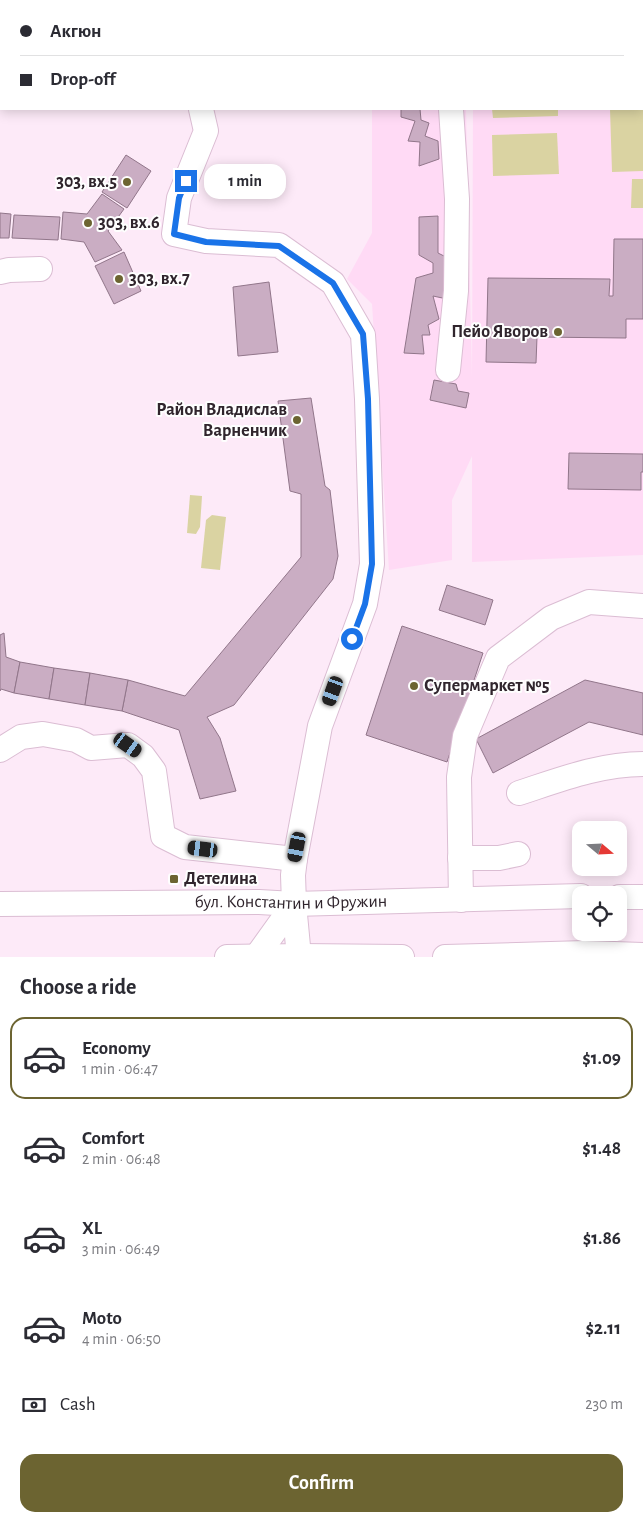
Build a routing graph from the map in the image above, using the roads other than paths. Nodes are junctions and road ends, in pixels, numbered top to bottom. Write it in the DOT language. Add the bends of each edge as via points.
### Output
graph roads {
  1 [pos="201,110"];
  2 [pos="450,110"];
  3 [pos="40,269"];
  4 [pos="0,272"];
  5 [pos="448,370"];
  6 [pos="643,606"];
  7 [pos="0,750"];
  8 [pos="643,764"];
  9 [pos="519,793"];
  10 [pos="518,854"];
  11 [pos="460,858"];
  12 [pos="295,859"];
  13 [pos="572,896"];
  14 [pos="627,896"];
  15 [pos="643,897"];
  16 [pos="461,900"];
  17 [pos="0,904"];
  18 [pos="294,904"];
  19 [pos="643,955"];
  20 [pos="256,956"];
  21 [pos="299,956"];
  22 [pos="227,957"];
  23 [pos="402,957"];
  24 [pos="445,957"];
  1 -- 12 [label="street" via="206,131 179,198 174,234 206,242 279,246 333,283 363,334 372,564 365,604 320,726"];
  2 -- 5 [label="street" via="457,199 456,292"];
  3 -- 4 [label="street"];
  6 -- 11 [label="street" via="588,602 551,618 498,658 465,736 460,777"];
  7 -- 12 [label="street" via="21,737 43,734 76,740 91,748 128,745 154,770 164,836 185,847"];
  8 -- 9 [label="street" via="583,772"];
  10 -- 11 [label="street" via="499,858"];
  11 -- 16 [label="street"];
  12 -- 18 [label="street"];
  13 -- 16 [label="street, бул. Константин и Фружин"];
  14 -- 15 [label="street"];
  16 -- 18 [label="street, бул. Константин и Фружин"];
  17 -- 18 [label="street, бул. Константин и Фружин"];
  18 -- 20 [label="street"];
  18 -- 21 [label="street"];
  19 -- 24 [label="street" via="585,953"];
  20 -- 21 [label="street"];
  20 -- 22 [label="street"];
  21 -- 23 [label="street"];
}
